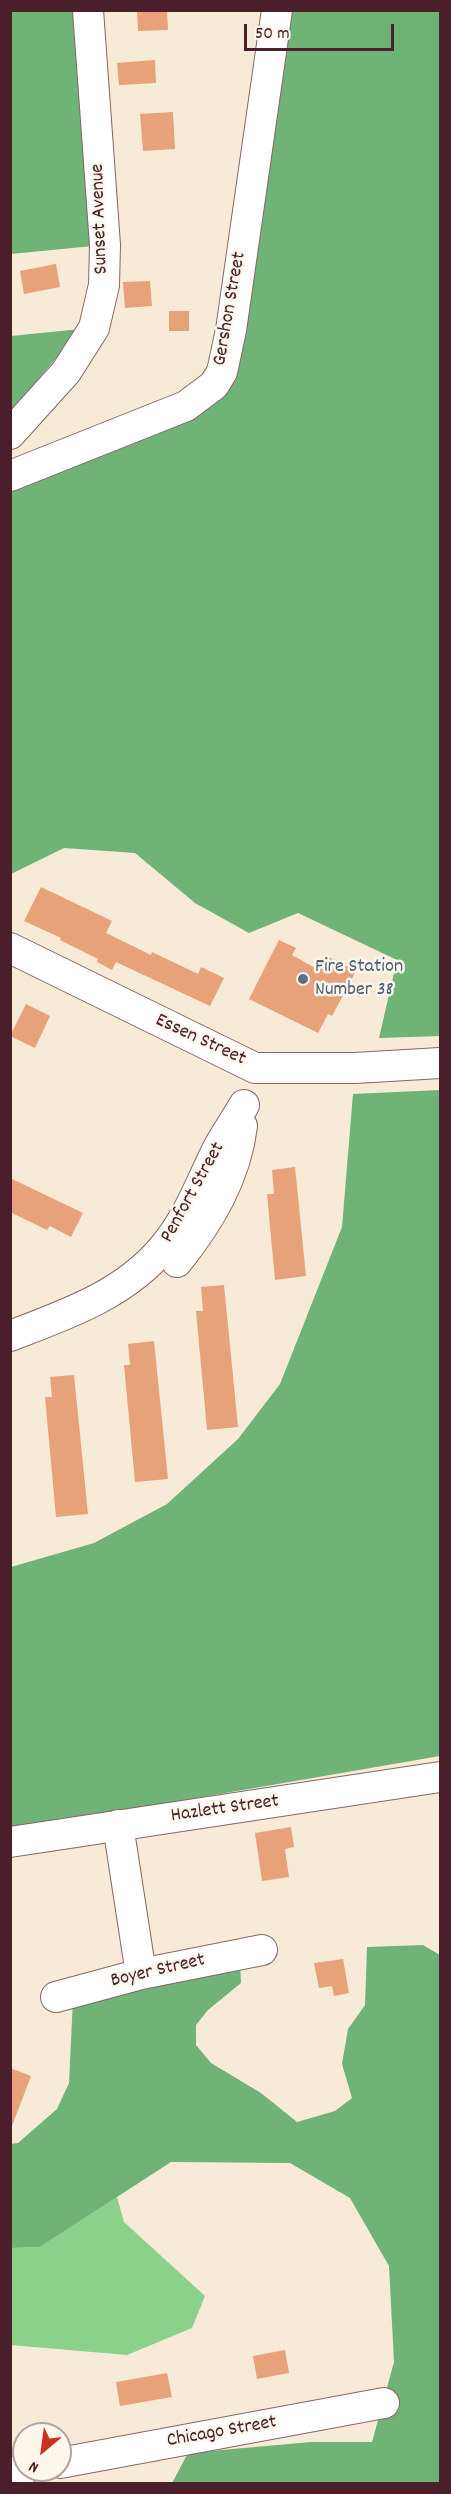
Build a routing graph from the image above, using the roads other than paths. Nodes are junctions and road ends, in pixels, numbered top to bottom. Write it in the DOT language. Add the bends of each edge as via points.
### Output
graph roads {
  1 [pos="88,10"];
  2 [pos="277,10"];
  3 [pos="10,434"];
  4 [pos="10,476"];
  5 [pos="10,948"];
  6 [pos="441,1063"];
  7 [pos="255,1068"];
  8 [pos="10,1336"];
  9 [pos="441,1777"];
  10 [pos="118,1825"];
  11 [pos="10,1842"];
  12 [pos="262,1950"];
  13 [pos="141,1974"];
  14 [pos="56,1997"];
  15 [pos="384,2403"];
  16 [pos="72,2461"];
  1 -- 3 [label="street, Sunset Avenue" via="105,245 104,285 94,328 66,372"];
  2 -- 4 [label="street, Gershon Street" via="222,372 213,385 186,406"];
  5 -- 7 [label="street, Essen Street"];
  6 -- 7 [label="street, Essen Street"];
  7 -- 8 [label="street, Penfort Street" via="244,1105 183,1220 163,1249 109,1293 75,1312"];
  9 -- 10 [label="street, Hazlett Street"];
  10 -- 11 [label="street, Hazlett Street"];
  10 -- 13 [label="street"];
  12 -- 13 [label="street, Boyer Street"];
  13 -- 14 [label="street, Boyer Street"];
  15 -- 16 [label="street, Chicago Street"];
}
